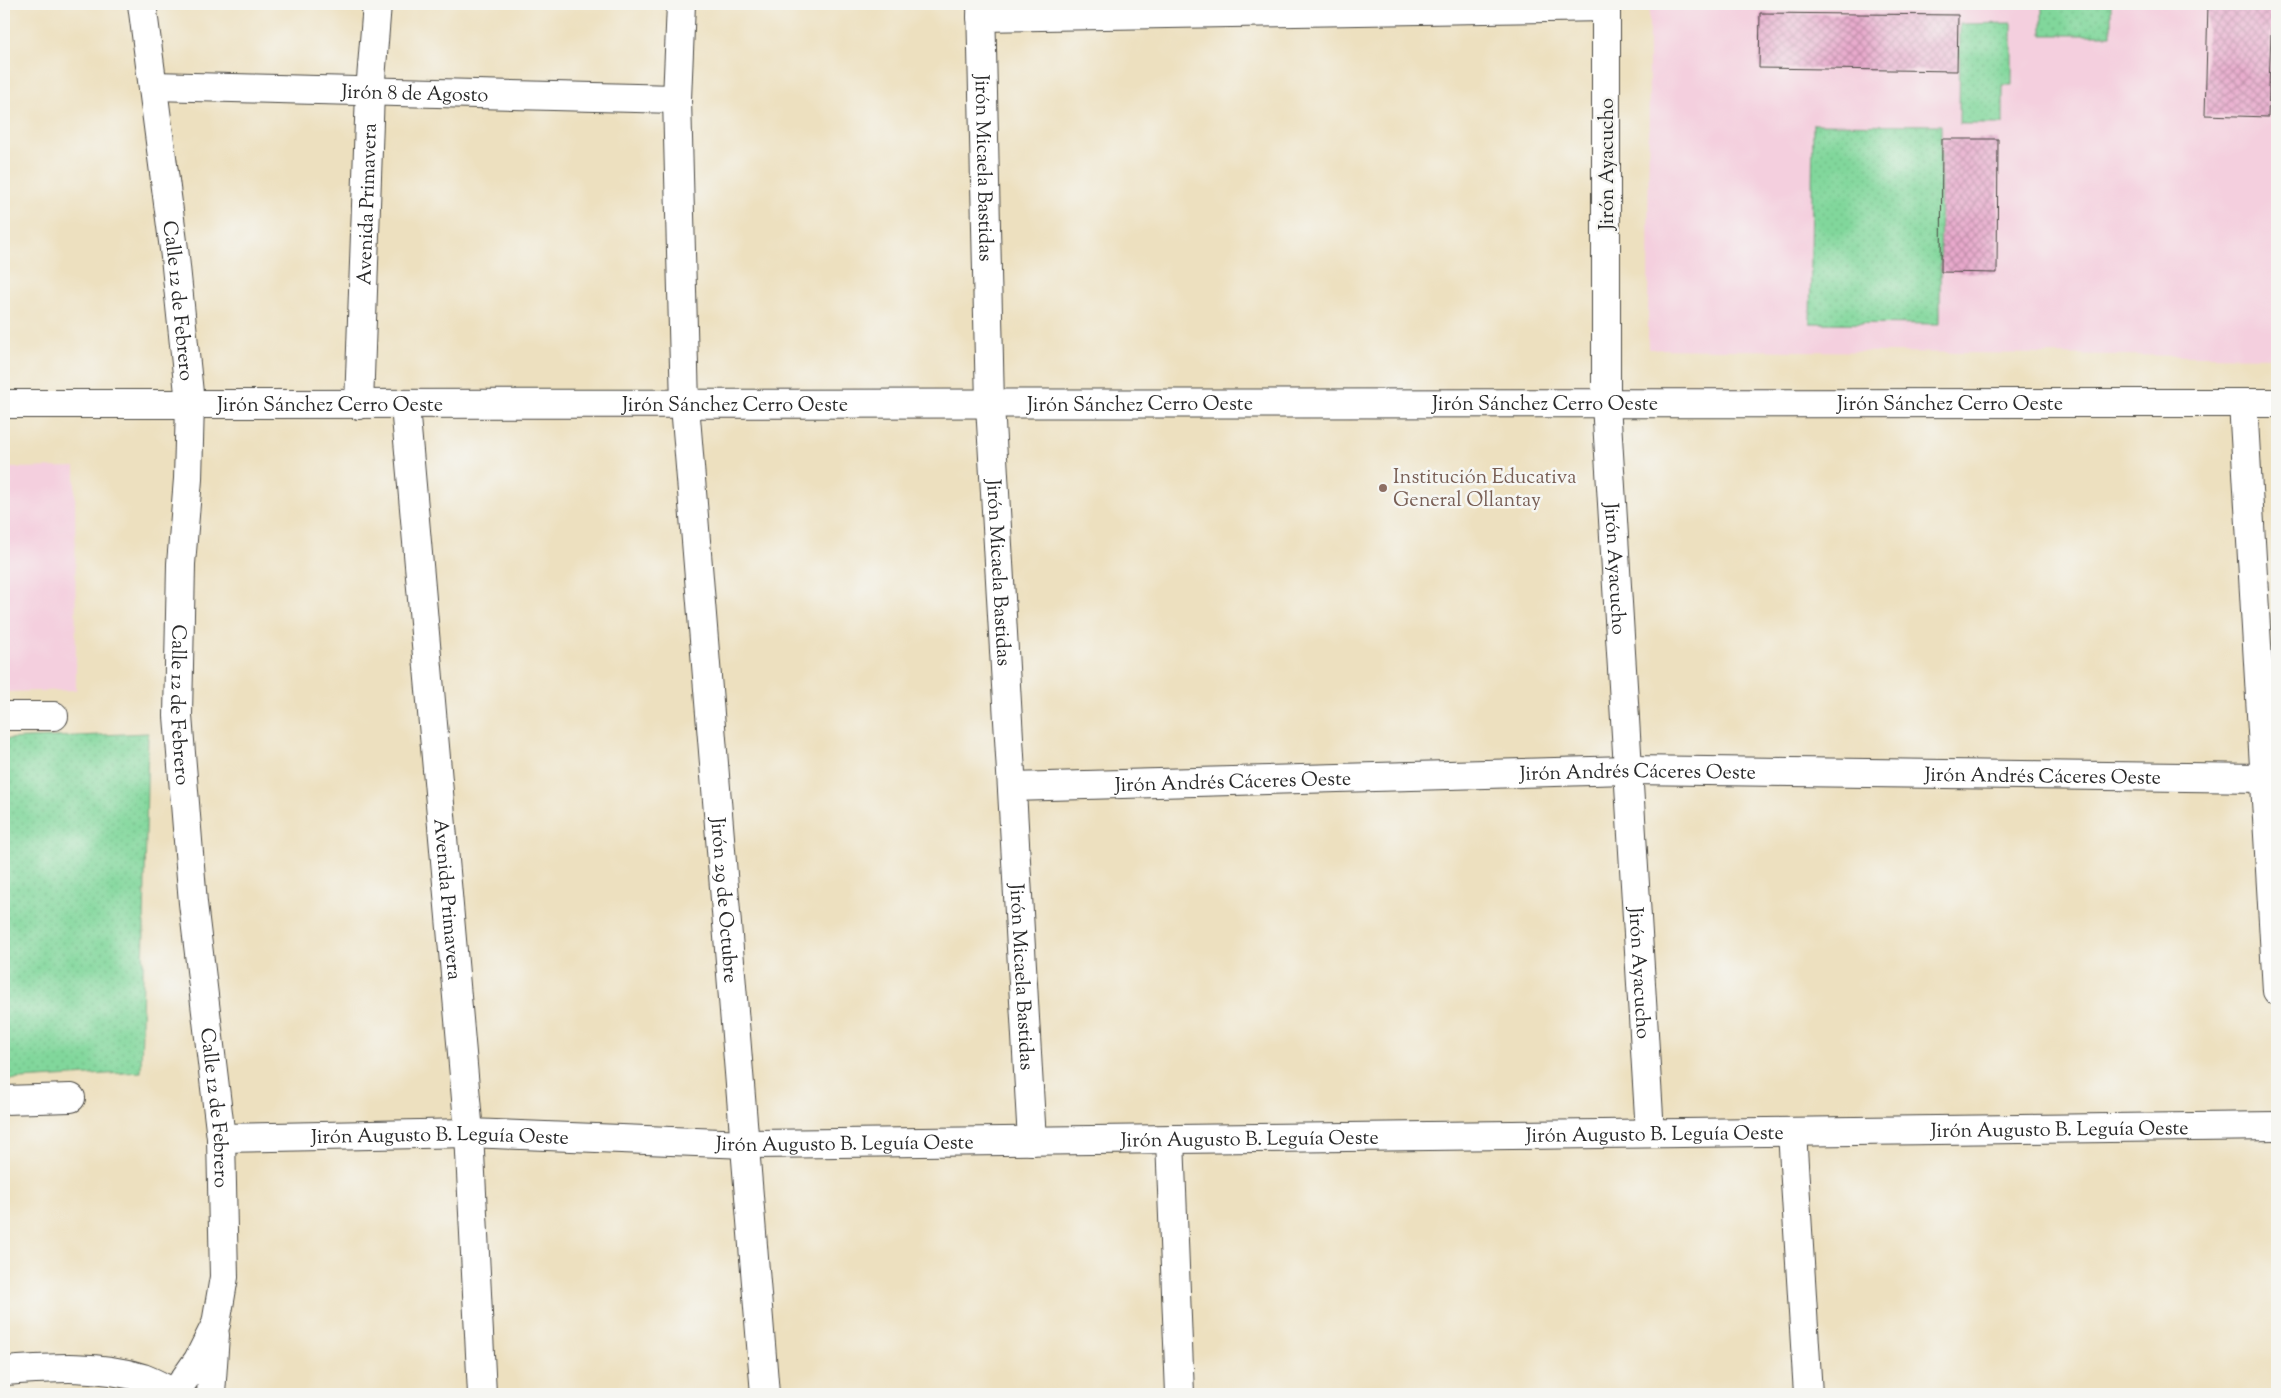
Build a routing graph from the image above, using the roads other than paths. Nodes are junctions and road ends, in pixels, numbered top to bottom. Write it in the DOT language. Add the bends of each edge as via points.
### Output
graph roads {
  1 [pos="142,4"];
  2 [pos="377,4"];
  3 [pos="681,4"];
  4 [pos="1606,6"];
  5 [pos="981,10"];
  6 [pos="153,86"];
  7 [pos="370,92"];
  8 [pos="677,99"];
  9 [pos="190,403"];
  10 [pos="2243,403"];
  11 [pos="2277,403"];
  12 [pos="4,404"];
  13 [pos="1606,404"];
  14 [pos="359,405"];
  15 [pos="685,405"];
  16 [pos="990,405"];
  17 [pos="404,406"];
  18 [pos="4,716"];
  19 [pos="54,716"];
  20 [pos="1628,770"];
  21 [pos="2265,778"];
  22 [pos="1012,786"];
  23 [pos="2277,990"];
  24 [pos="71,1098"];
  25 [pos="4,1100"];
  26 [pos="2277,1126"];
  27 [pos="1792,1132"];
  28 [pos="469,1133"];
  29 [pos="1650,1134"];
  30 [pos="221,1138"];
  31 [pos="1170,1140"];
  32 [pos="1032,1141"];
  33 [pos="746,1144"];
  34 [pos="216,1324"];
  35 [pos="4,1371"];
  36 [pos="174,1394"];
  37 [pos="211,1394"];
  38 [pos="482,1394"];
  39 [pos="765,1394"];
  40 [pos="1180,1394"];
  41 [pos="1808,1394"];
  1 -- 6 [label="street, Calle 12 de Febrero"];
  2 -- 7 [label="street, Avenida Primavera"];
  3 -- 8 [label="street"];
  4 -- 5 [label="street"];
  4 -- 13 [label="street, Jirón Ayacucho"];
  5 -- 16 [label="street, Jirón Micaela Bastidas"];
  6 -- 7 [label="street, Jirón 8 de Agosto"];
  6 -- 9 [label="street, Calle 12 de Febrero"];
  7 -- 8 [label="street, Jirón 8 de Agosto"];
  7 -- 14 [label="street, Avenida Primavera"];
  8 -- 15 [label="street"];
  9 -- 12 [label="street, Jirón Sánchez Cerro Oeste"];
  9 -- 14 [label="street, Jirón Sánchez Cerro Oeste"];
  9 -- 30 [label="street, Calle 12 de Febrero" via="181,564 178,716 193,903"];
  10 -- 11 [label="street, Jirón Sánchez Cerro Oeste"];
  10 -- 13 [label="street, Jirón Sánchez Cerro Oeste"];
  10 -- 21 [label="street"];
  13 -- 16 [label="street, Jirón Sánchez Cerro Oeste"];
  13 -- 20 [label="street, Jirón Ayacucho"];
  14 -- 17 [label="street, Jirón Sánchez Cerro Oeste"];
  15 -- 16 [label="street, Jirón Sánchez Cerro Oeste"];
  15 -- 17 [label="street, Jirón Sánchez Cerro Oeste"];
  15 -- 33 [label="street, Jirón 29 de Octubre"];
  16 -- 22 [label="street, Jirón Micaela Bastidas"];
  17 -- 28 [label="street, Avenida Primavera"];
  18 -- 19 [label="street"];
  20 -- 21 [label="street, Jirón Andrés Cáceres Oeste"];
  20 -- 22 [label="street, Jirón Andrés Cáceres Oeste"];
  20 -- 29 [label="street, Jirón Ayacucho"];
  21 -- 23 [label="street"];
  22 -- 32 [label="street, Jirón Micaela Bastidas"];
  24 -- 25 [label="street"];
  26 -- 27 [label="street, Jirón Augusto B. Leguía Oeste"];
  27 -- 29 [label="street, Jirón Augusto B. Leguía Oeste"];
  27 -- 41 [label="street"];
  28 -- 30 [label="street, Jirón Augusto B. Leguía Oeste"];
  28 -- 33 [label="street, Jirón Augusto B. Leguía Oeste"];
  28 -- 38 [label="street, Avenida Primavera"];
  29 -- 31 [label="street, Jirón Augusto B. Leguía Oeste"];
  30 -- 34 [label="street, Calle 12 de Febrero" via="224,1276"];
  31 -- 32 [label="street, Jirón Augusto B. Leguía Oeste"];
  31 -- 40 [label="street"];
  32 -- 33 [label="street, Jirón Augusto B. Leguía Oeste"];
  33 -- 39 [label="street, Jirón 29 de Octubre"];
  34 -- 36 [label="street, Calle 12 de Febrero" via="198,1360"];
  34 -- 37 [label="street"];
  35 -- 36 [label="street" via="52,1368 113,1371 143,1378"];
}
